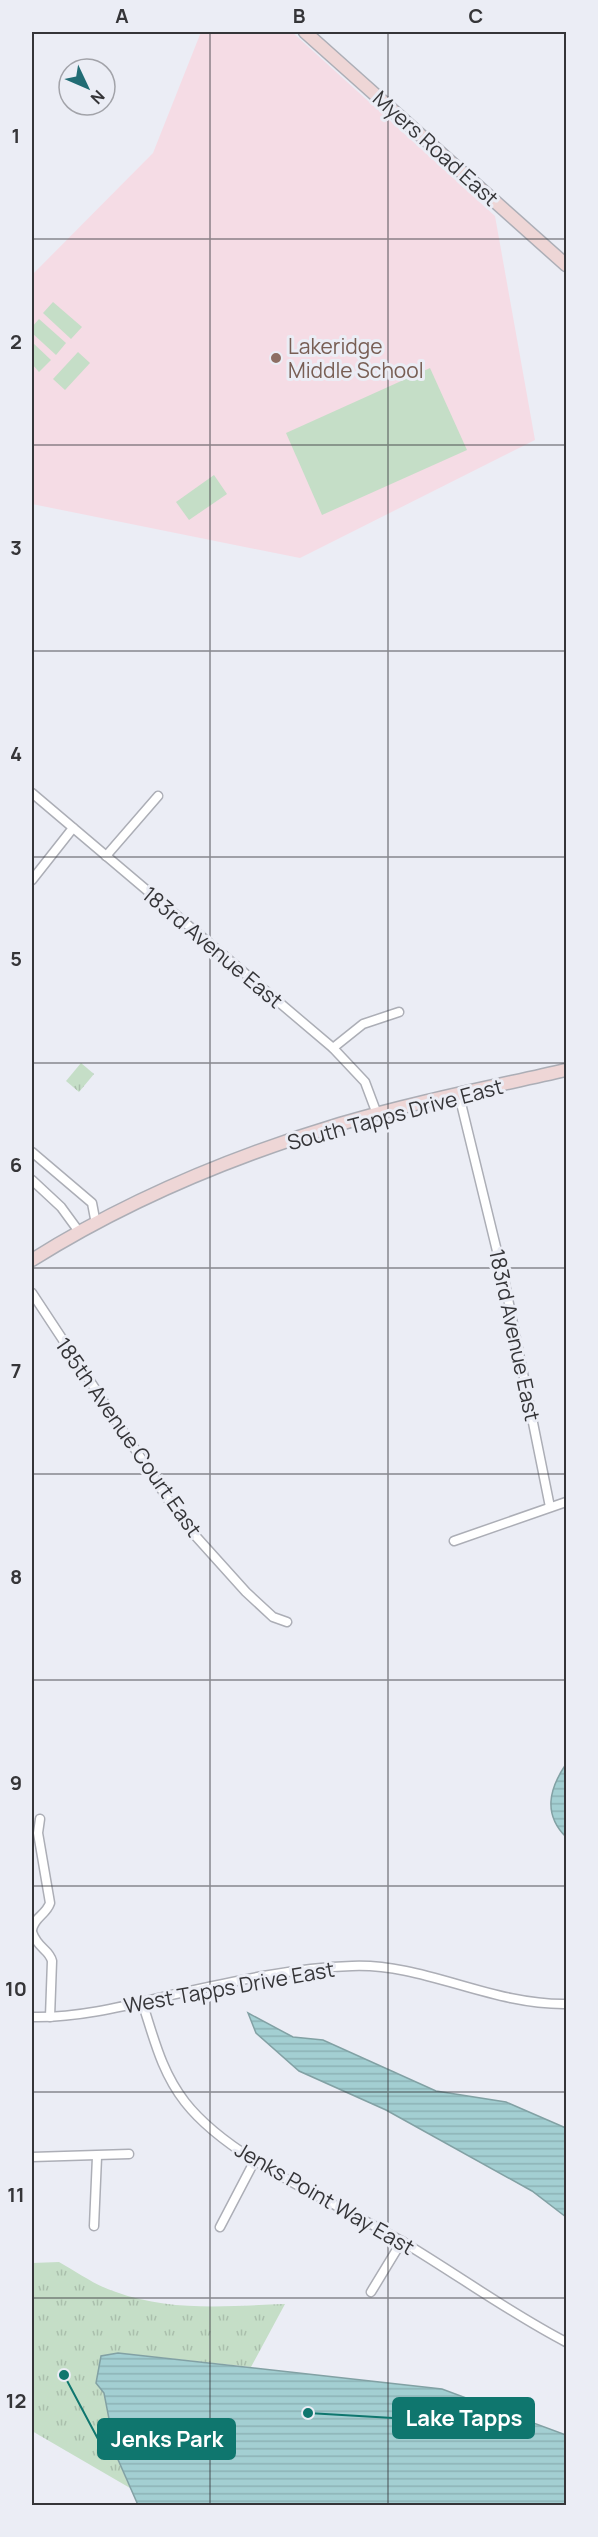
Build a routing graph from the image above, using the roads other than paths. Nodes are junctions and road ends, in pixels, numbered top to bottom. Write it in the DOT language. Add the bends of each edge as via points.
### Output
graph roads {
  1 [pos="305,32"];
  2 [pos="567,265"];
  3 [pos="32,793"];
  4 [pos="158,796"];
  5 [pos="73,828"];
  6 [pos="106,856"];
  7 [pos="32,880"];
  8 [pos="399,1012"];
  9 [pos="333,1048"];
  10 [pos="567,1070"];
  11 [pos="459,1095"];
  12 [pos="378,1114"];
  13 [pos="32,1152"];
  14 [pos="32,1180"];
  15 [pos="96,1224"];
  16 [pos="80,1233"];
  17 [pos="32,1260"];
  18 [pos="32,1293"];
  19 [pos="567,1502"];
  20 [pos="550,1507"];
  21 [pos="454,1540"];
  22 [pos="287,1622"];
  23 [pos="40,1819"];
  24 [pos="32,1931"];
  25 [pos="142,2002"];
  26 [pos="567,2004"];
  27 [pos="32,2017"];
  28 [pos="50,2017"];
  29 [pos="129,2154"];
  30 [pos="32,2157"];
  31 [pos="97,2157"];
  32 [pos="255,2160"];
  33 [pos="94,2226"];
  34 [pos="220,2227"];
  35 [pos="402,2241"];
  36 [pos="371,2292"];
  37 [pos="567,2342"];
  1 -- 2 [label="street, Myers Road East"];
  3 -- 5 [label="street, 183rd Avenue East"];
  4 -- 6 [label="street"];
  5 -- 6 [label="street, 183rd Avenue East"];
  5 -- 7 [label="street"];
  6 -- 9 [label="street, 183rd Avenue East"];
  8 -- 9 [label="street" via="363,1024"];
  9 -- 12 [label="street, 183rd Avenue East" via="365,1082"];
  10 -- 11 [label="street, South Tapps Drive East"];
  11 -- 12 [label="street, South Tapps Drive East"];
  11 -- 20 [label="street, 183rd Avenue East" via="500,1262"];
  12 -- 15 [label="street, South Tapps Drive East" via="238,1160"];
  13 -- 15 [label="street" via="92,1203"];
  14 -- 16 [label="street" via="61,1207"];
  15 -- 16 [label="street, South Tapps Drive East"];
  16 -- 17 [label="street, South Tapps Drive East"];
  18 -- 22 [label="street, 185th Avenue Court East" via="183,1522 246,1592 273,1617"];
  19 -- 20 [label="street"];
  20 -- 21 [label="street"];
  23 -- 24 [label="street" via="38,1833 50,1903 34,1921"];
  24 -- 28 [label="street" via="36,1944 51,1955"];
  25 -- 26 [label="street, West Tapps Drive East" via="258,1977 353,1966 397,1970 510,2000"];
  25 -- 28 [label="street, West Tapps Drive East"];
  25 -- 32 [label="street, Jenks Point Way East" via="159,2057 186,2103 210,2128"];
  27 -- 28 [label="street, West Tapps Drive East"];
  29 -- 31 [label="street"];
  30 -- 31 [label="street"];
  31 -- 33 [label="street"];
  32 -- 34 [label="street"];
  32 -- 35 [label="street, Jenks Point Way East"];
  35 -- 36 [label="street"];
  35 -- 37 [label="street, Jenks Point Way East"];
}
